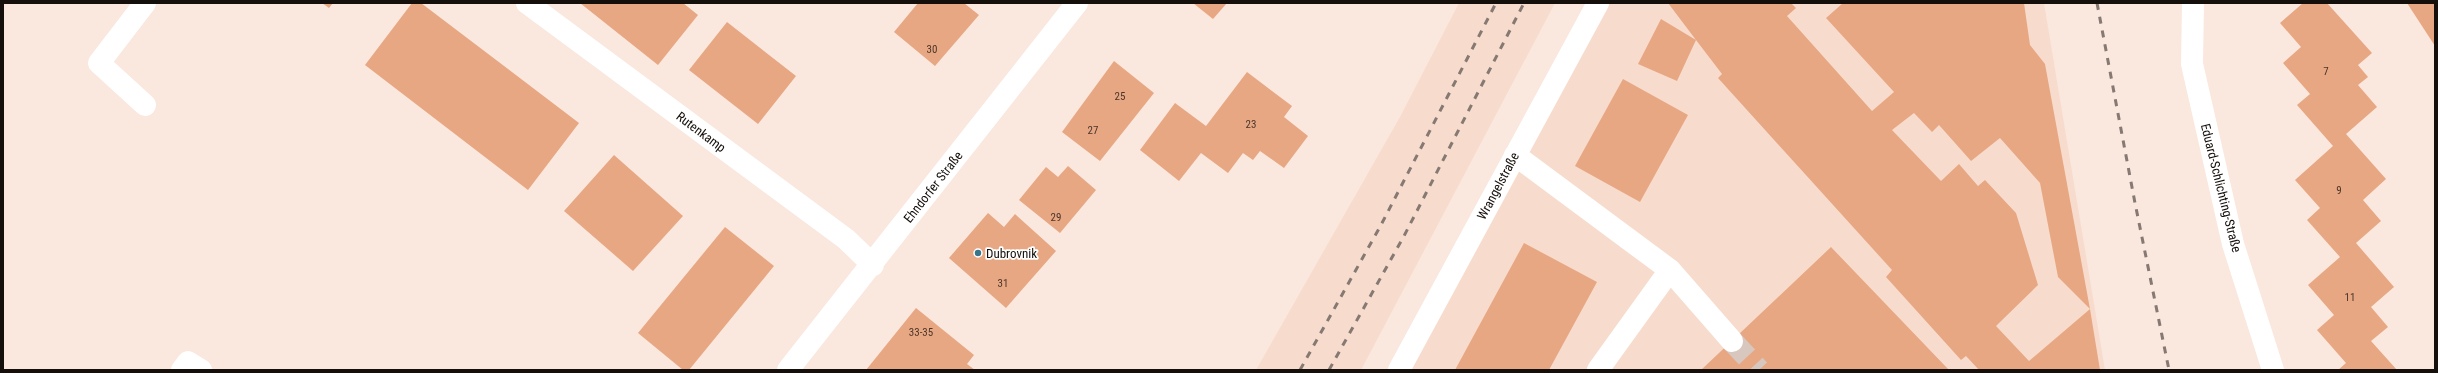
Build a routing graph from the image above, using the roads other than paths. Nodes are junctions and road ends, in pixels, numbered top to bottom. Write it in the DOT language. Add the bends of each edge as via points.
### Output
graph roads {
  1 [pos="145,3"];
  2 [pos="527,3"];
  3 [pos="1077,3"];
  4 [pos="1598,3"];
  5 [pos="2193,3"];
  6 [pos="146,105"];
  7 [pos="1515,155"];
  8 [pos="873,265"];
  9 [pos="1670,270"];
  10 [pos="1732,341"];
  11 [pos="182,370"];
  12 [pos="201,370"];
  13 [pos="788,370"];
  14 [pos="1399,370"];
  15 [pos="1598,370"];
  16 [pos="2273,370"];
  1 -- 6 [label="street" via="99,62"];
  2 -- 8 [label="street, Rutenkamp" via="846,239"];
  3 -- 8 [label="street, Ehndorfer Straße"];
  4 -- 7 [label="street, Wrangelstraße"];
  5 -- 16 [label="street, Eduard-Schlichting-Straße" via="2192,64 2234,244"];
  7 -- 9 [label="street"];
  7 -- 14 [label="street, Wrangelstraße"];
  8 -- 13 [label="street, Ehndorfer Straße"];
  9 -- 10 [label="street"];
  9 -- 15 [label="street"];
  11 -- 12 [label="street" via="188,362"];
}
